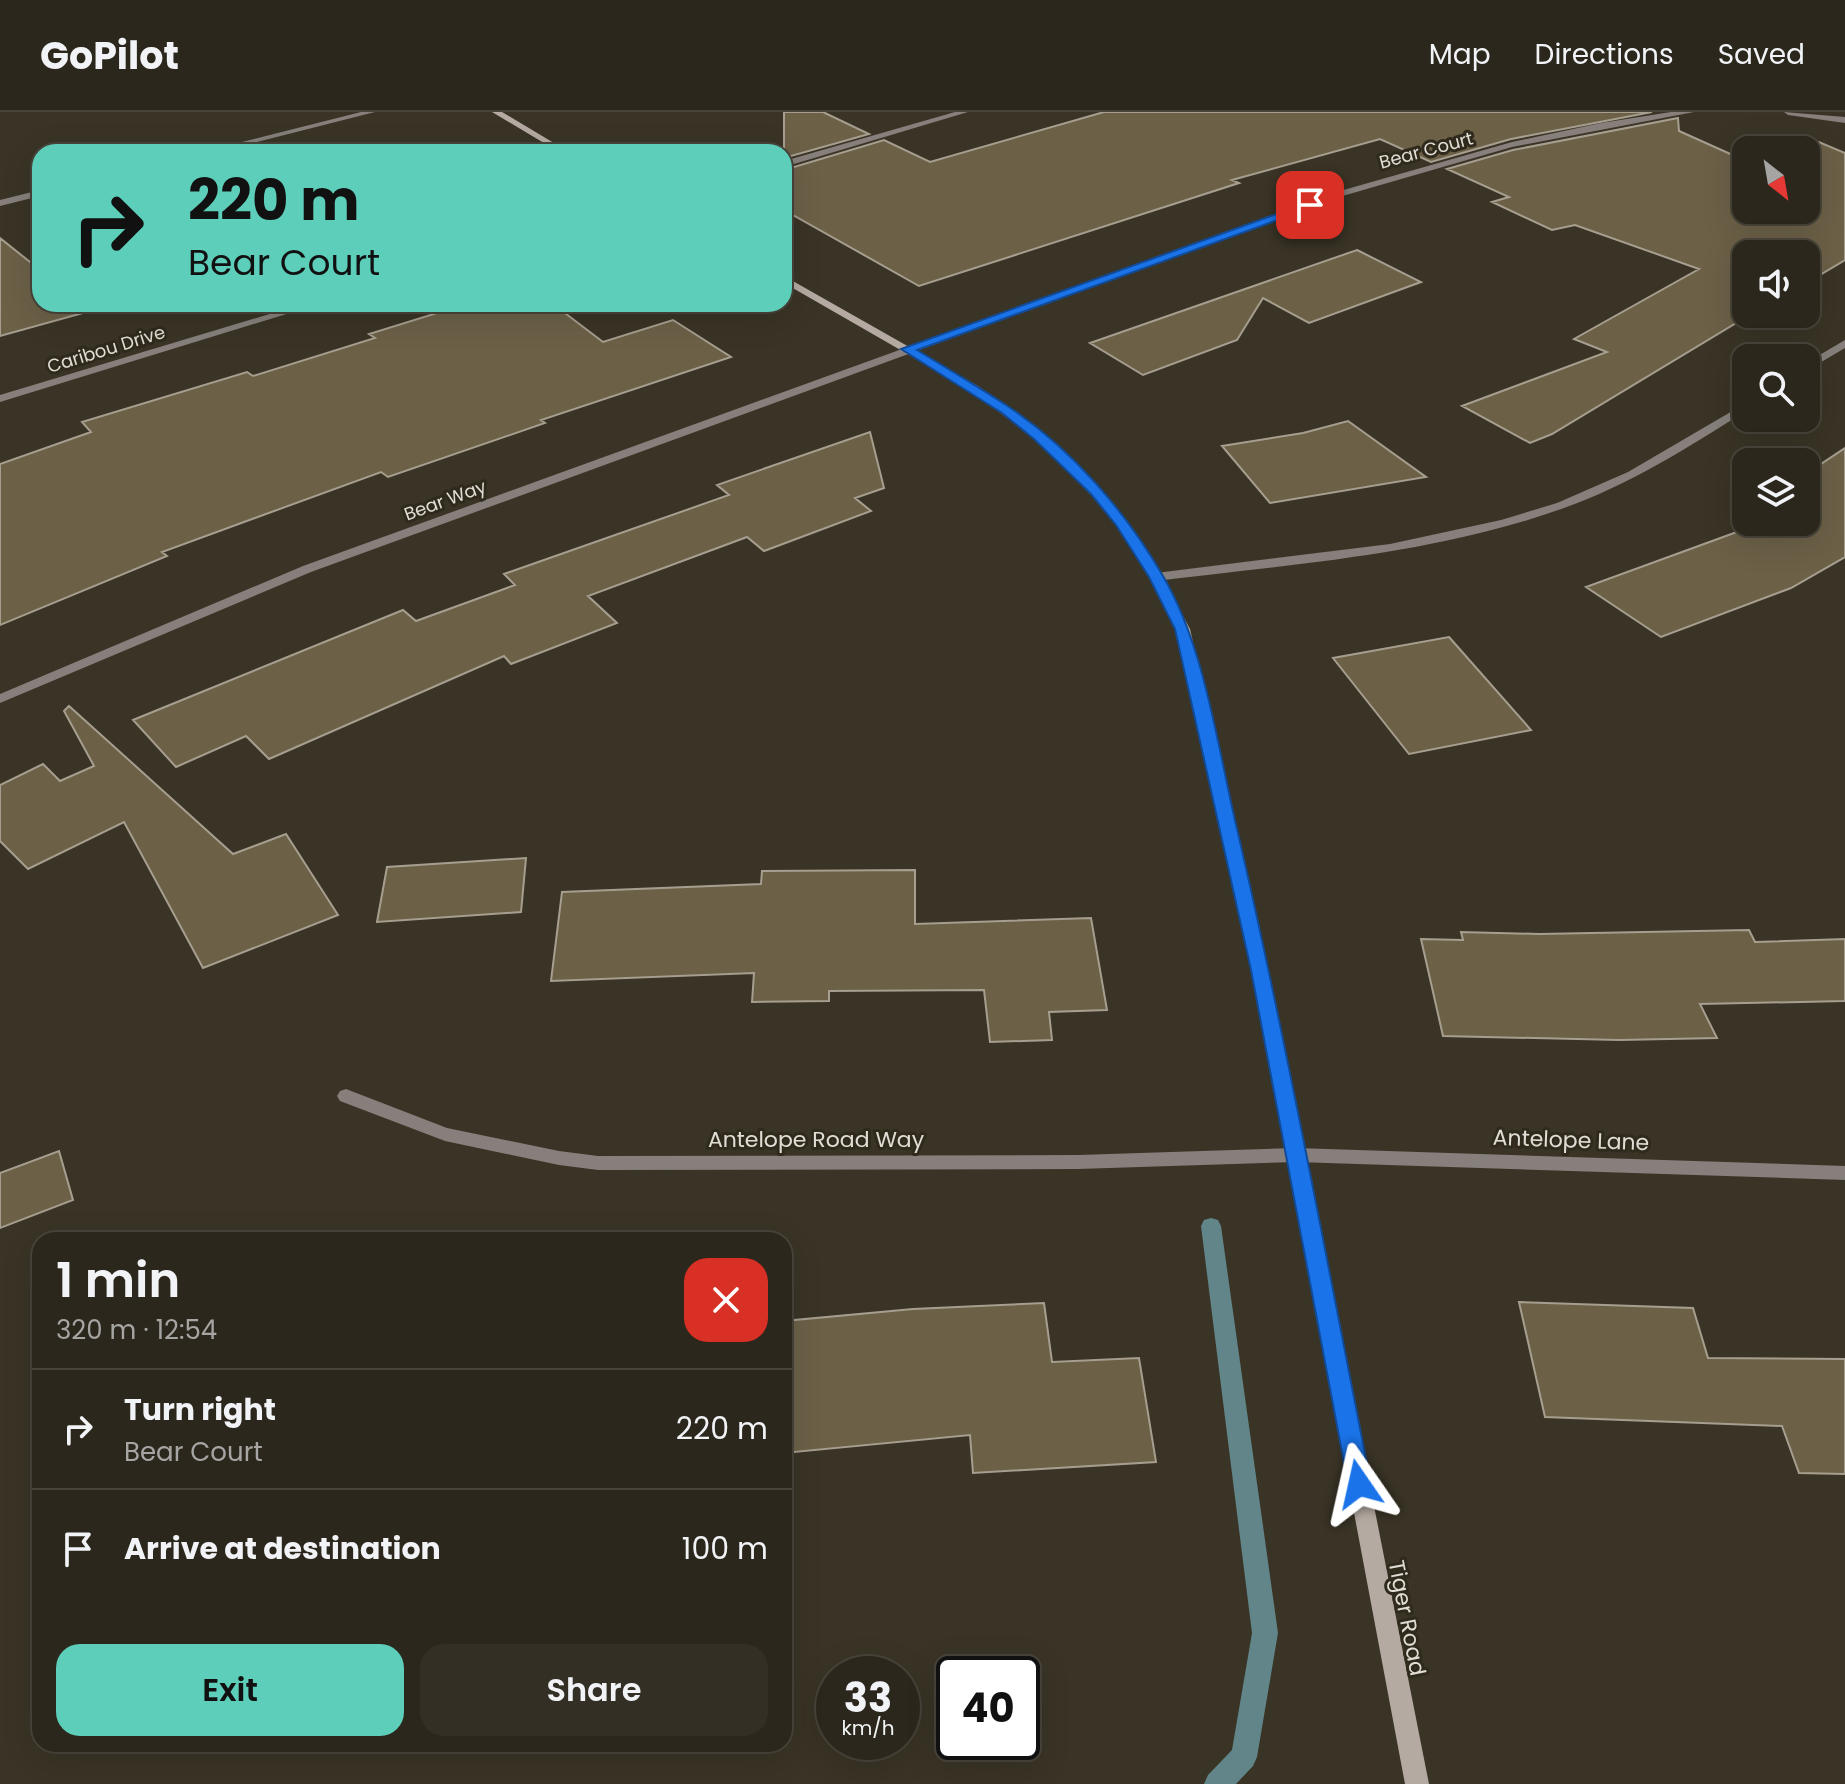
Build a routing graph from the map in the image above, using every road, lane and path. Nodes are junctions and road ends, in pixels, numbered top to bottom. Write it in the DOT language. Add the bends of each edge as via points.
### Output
graph roads {
  1 [pos="371,112"];
  2 [pos="496,112"];
  3 [pos="964,112"];
  4 [pos="1690,112"];
  5 [pos="1788,112"];
  6 [pos="1845,120"];
  7 [pos="239,144"];
  8 [pos="551,144"];
  9 [pos="792,162"];
  10 [pos="32,195"];
  11 [pos="0,203"];
  12 [pos="792,284"];
  13 [pos="288,312"];
  14 [pos="1845,343"];
  15 [pos="907,349"];
  16 [pos="1820,359"];
  17 [pos="0,399"];
  18 [pos="1732,415"];
  19 [pos="1156,577"];
  20 [pos="0,699"];
  21 [pos="346,1096"];
  22 [pos="1296,1155"];
  23 [pos="1845,1173"];
  24 [pos="1417,1784"];
  1 -- 7 [label="street"];
  2 -- 8 [label="street"];
  3 -- 9 [label="street"];
  4 -- 15 [label="street, Bear Court" via="1558,135 1380,181"];
  5 -- 6 [label="street"];
  10 -- 11 [label="street"];
  12 -- 15 [label="street, Tiger Road"];
  13 -- 17 [label="street, Caribou Drive"];
  14 -- 16 [label="street"];
  15 -- 19 [label="street, Tiger Road" via="974,388 1038,436 1121,523"];
  15 -- 20 [label="street, Bear Way" via="307,569"];
  18 -- 19 [label="street" via="1613,484 1492,526 1421,543"];
  19 -- 22 [label="street, Tiger Road" via="1183,629"];
  21 -- 22 [label="street, Antelope Road Way" via="445,1134 598,1163 1062,1162"];
  22 -- 23 [label="street, Antelope Lane"];
  22 -- 24 [label="street, Tiger Road"];
}
